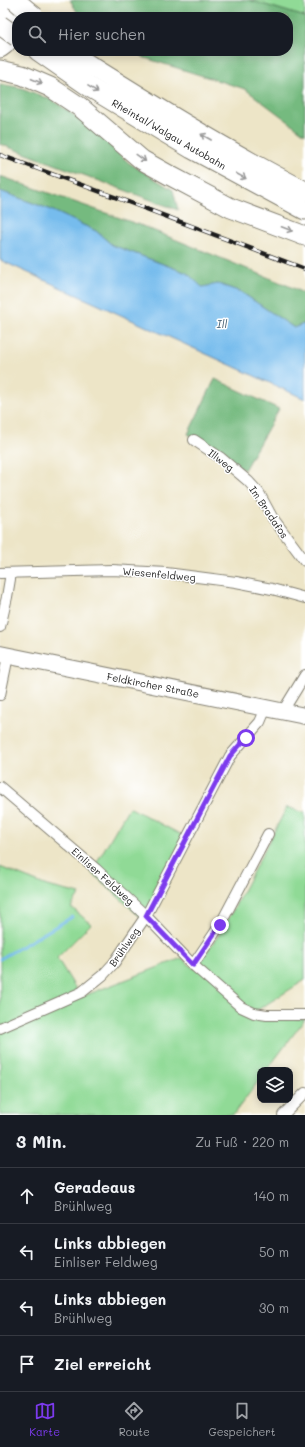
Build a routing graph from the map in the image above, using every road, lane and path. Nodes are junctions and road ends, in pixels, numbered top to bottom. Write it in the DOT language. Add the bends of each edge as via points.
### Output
graph roads {
  1 [pos="15,0"];
  2 [pos="27,0"];
  3 [pos="0,4"];
  4 [pos="23,12"];
  5 [pos="29,12"];
  6 [pos="12,13"];
  7 [pos="0,25"];
  8 [pos="12,33"];
  9 [pos="12,36"];
  10 [pos="0,48"];
  11 [pos="45,56"];
  12 [pos="75,56"];
  13 [pos="0,70"];
  14 [pos="305,191"];
  15 [pos="305,210"];
  16 [pos="305,236"];
  17 [pos="194,440"];
  18 [pos="248,481"];
  19 [pos="305,562"];
  20 [pos="0,573"];
  21 [pos="11,573"];
  22 [pos="305,598"];
  23 [pos="0,627"];
  24 [pos="4,655"];
  25 [pos="305,675"];
  26 [pos="0,695"];
  27 [pos="266,708"];
  28 [pos="284,712"];
  29 [pos="305,716"];
  30 [pos="0,787"];
  31 [pos="268,834"];
  32 [pos="146,916"];
  33 [pos="193,965"];
  34 [pos="305,1015"];
  35 [pos="0,1028"];
  36 [pos="305,1093"];
  37 [pos="283,1115"];
  1 -- 5 [label="highway, bridge"];
  2 -- 4 [label="highway"];
  3 -- 6 [label="highway"];
  7 -- 8 [label="highway, bridge"];
  9 -- 10 [label="highway"];
  11 -- 15 [label="highway, Rheintal/Walgau Autobahn, one-way" via="91,88 192,149"];
  14 -- 12 [label="highway, Rheintal/Walgau Autobahn, one-way" via="252,164"];
  13 -- 16 [label="highway, one-way" via="22,75 50,87 80,107 142,160 169,175 231,208"];
  17 -- 18 [label="street, Illweg"];
  18 -- 19 [label="street, Im Bradafos" via="259,493 272,518"];
  20 -- 21 [label="street, Wiesenfeldweg"];
  21 -- 22 [label="street, Wiesenfeldweg" via="107,570 166,572 236,582"];
  21 -- 23 [label="street" via="8,598"];
  24 -- 26 [label="street"];
  24 -- 27 [label="main road, Feldkircher Straße"];
  25 -- 28 [label="street"];
  27 -- 28 [label="main road, Feldkircher Straße"];
  27 -- 32 [label="street, Brühlweg" via="260,722 230,756"];
  28 -- 29 [label="main road, Feldkircher Straße"];
  30 -- 32 [label="street, Einliser Feldweg" via="96,869"];
  31 -- 33 [label="street" via="220,925"];
  32 -- 33 [label="street, Einliser Feldweg"];
  32 -- 35 [label="street, Brühlweg" via="103,976 82,992"];
  33 -- 34 [label="street, Einliser Feldweg" via="241,1007 254,1013"];
  36 -- 37 [label="street"];
}
